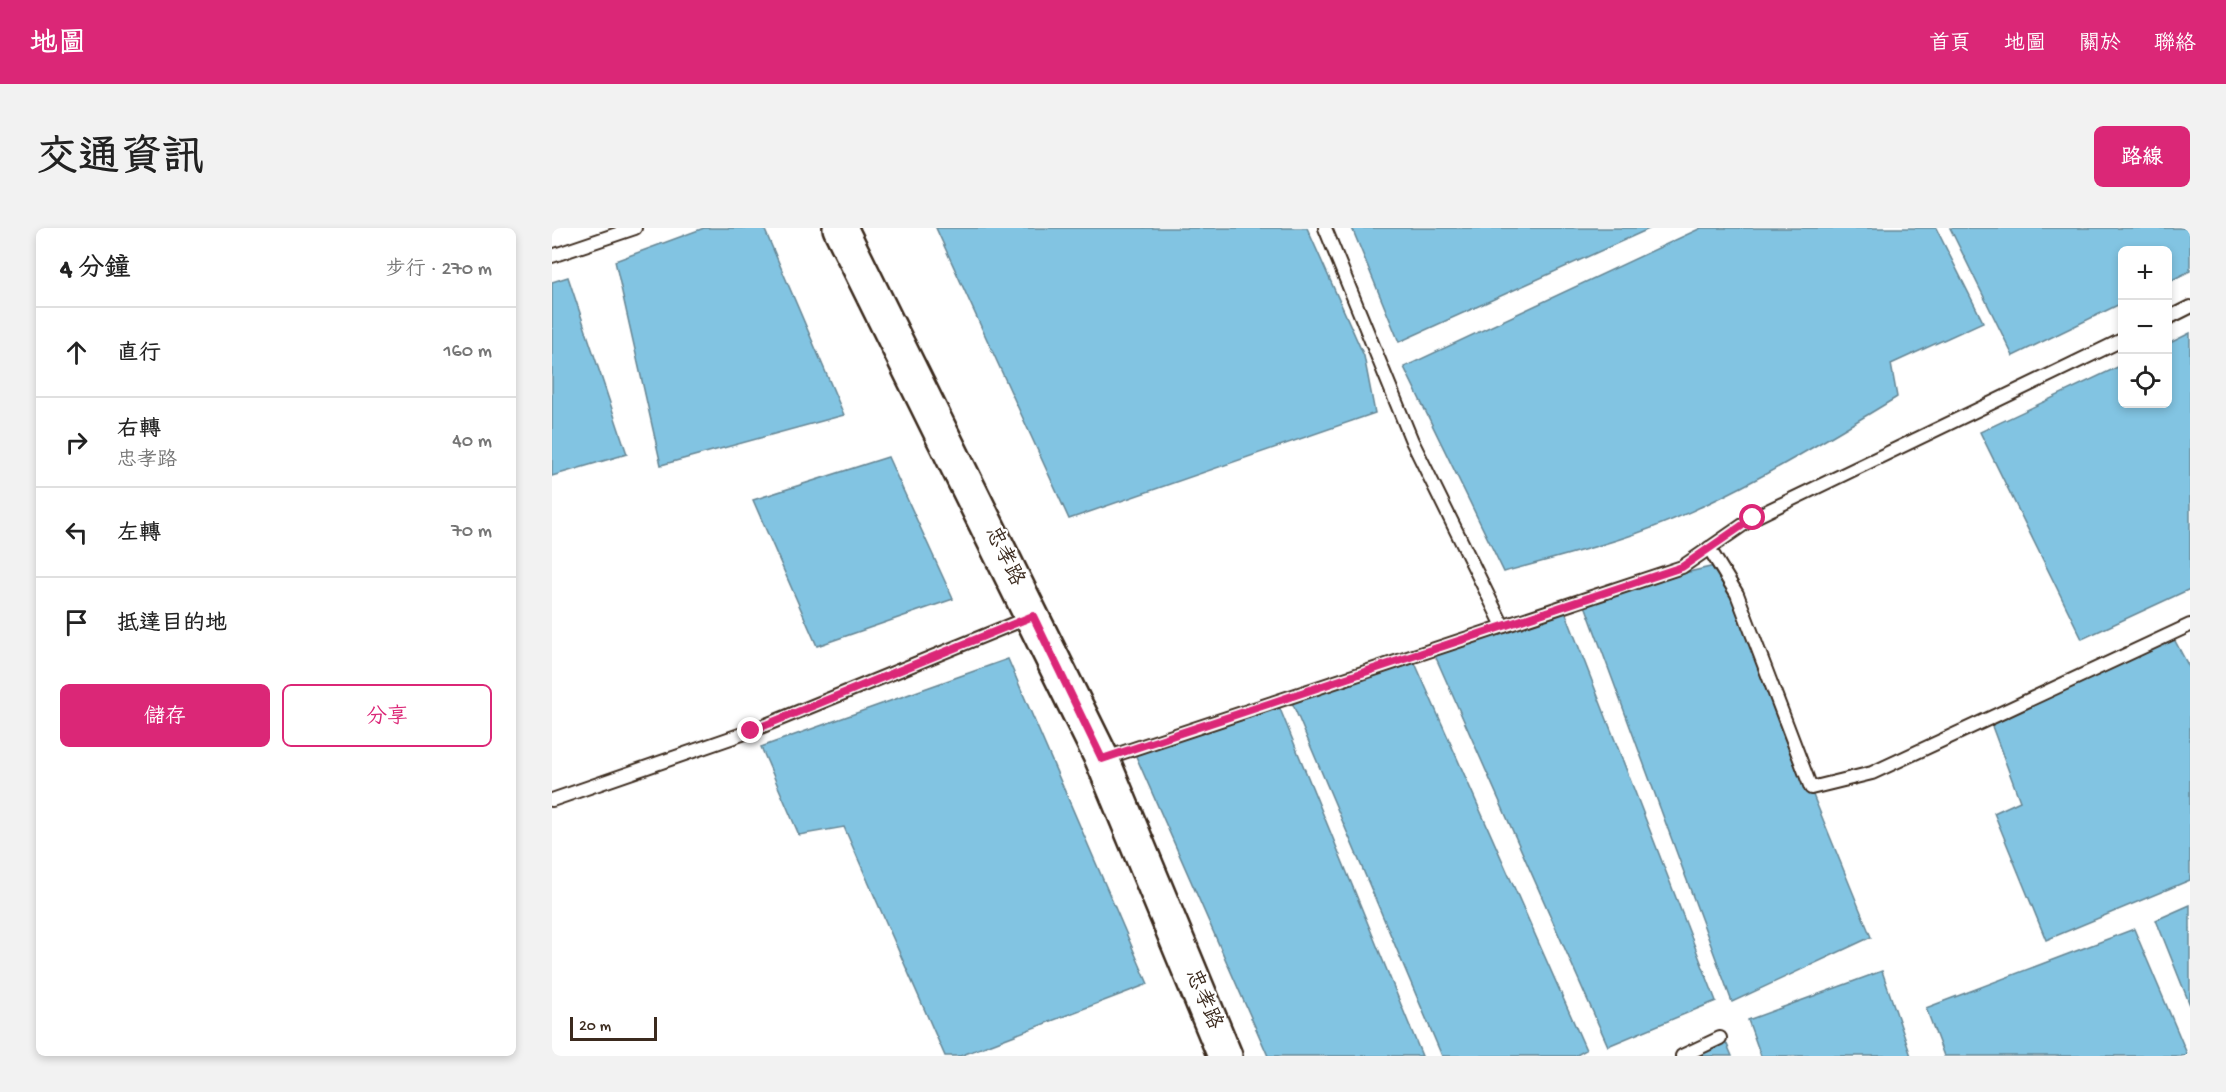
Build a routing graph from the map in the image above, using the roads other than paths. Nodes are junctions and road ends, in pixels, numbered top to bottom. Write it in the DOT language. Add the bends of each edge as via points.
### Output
graph roads {
  1 [pos="635,228"];
  2 [pos="840,228"];
  3 [pos="1325,228"];
  4 [pos="552,256"];
  5 [pos="2190,307"];
  6 [pos="2172,316"];
  7 [pos="2118,342"];
  8 [pos="1709,548"];
  9 [pos="1033,616"];
  10 [pos="1503,626"];
  11 [pos="2190,626"];
  12 [pos="1102,759"];
  13 [pos="552,800"];
  14 [pos="1720,1038"];
  15 [pos="1225,1056"];
  16 [pos="1682,1056"];
  1 -- 4 [label="lane"];
  2 -- 9 [label="street, 忠孝路"];
  3 -- 10 [label="lane" via="1412,441"];
  5 -- 6 [label="lane"];
  7 -- 8 [label="lane" via="1753,518"];
  8 -- 10 [label="lane" via="1682,567"];
  8 -- 11 [label="lane" via="1737,594 1811,788 1872,773"];
  9 -- 12 [label="street, 忠孝路"];
  9 -- 13 [label="lane" via="751,731"];
  10 -- 12 [label="lane"];
  12 -- 15 [label="street, 忠孝路"];
  14 -- 16 [label="lane"];
}
